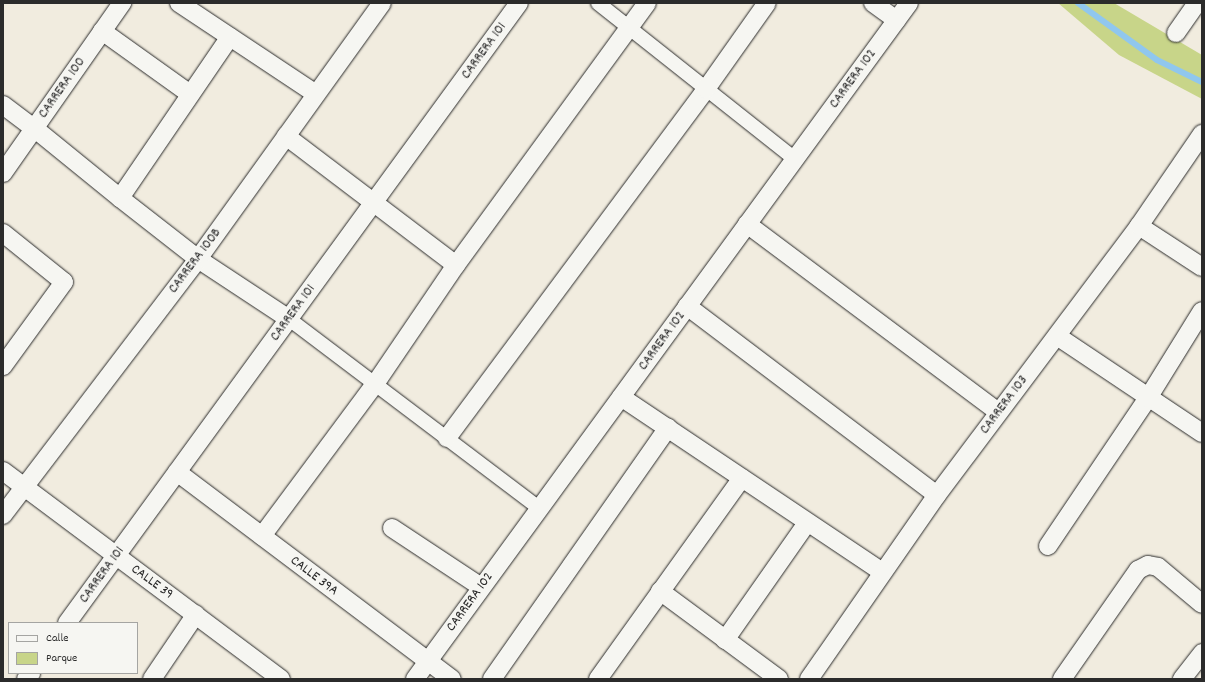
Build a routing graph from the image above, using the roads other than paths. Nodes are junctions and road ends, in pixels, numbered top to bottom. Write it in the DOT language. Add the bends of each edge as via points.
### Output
graph roads {
  1 [pos="122,3"];
  2 [pos="179,3"];
  3 [pos="382,3"];
  4 [pos="518,3"];
  5 [pos="598,3"];
  6 [pos="647,3"];
  7 [pos="767,3"];
  8 [pos="873,3"];
  9 [pos="909,3"];
  10 [pos="1196,3"];
  11 [pos="896,20"];
  12 [pos="628,27"];
  13 [pos="102,31"];
  14 [pos="1176,33"];
  15 [pos="230,37"];
  16 [pos="706,89"];
  17 [pos="190,94"];
  18 [pos="316,94"];
  19 [pos="3,105"];
  20 [pos="34,128"];
  21 [pos="1202,134"];
  22 [pos="286,136"];
  23 [pos="795,160"];
  24 [pos="3,173"];
  25 [pos="120,198"];
  26 [pos="374,203"];
  27 [pos="747,224"];
  28 [pos="1139,226"];
  29 [pos="3,233"];
  30 [pos="198,259"];
  31 [pos="456,265"];
  32 [pos="1202,267"];
  33 [pos="687,306"];
  34 [pos="1202,311"];
  35 [pos="289,319"];
  36 [pos="1057,336"];
  37 [pos="3,366"];
  38 [pos="375,384"];
  39 [pos="621,397"];
  40 [pos="1148,398"];
  41 [pos="998,412"];
  42 [pos="668,428"];
  43 [pos="1202,433"];
  44 [pos="447,438"];
  45 [pos="3,471"];
  46 [pos="177,472"];
  47 [pos="742,478"];
  48 [pos="24,486"];
  49 [pos="937,495"];
  50 [pos="539,508"];
  51 [pos="3,515"];
  52 [pos="807,523"];
  53 [pos="392,528"];
  54 [pos="262,536"];
  55 [pos="1048,546"];
  56 [pos="116,556"];
  57 [pos="882,572"];
  58 [pos="481,588"];
  59 [pos="660,591"];
  60 [pos="1202,604"];
  61 [pos="196,614"];
  62 [pos="68,622"];
  63 [pos="725,640"];
  64 [pos="1202,653"];
  65 [pos="428,661"];
  66 [pos="605,676"];
  67 [pos="152,679"];
  68 [pos="281,679"];
  69 [pos="415,679"];
  70 [pos="452,679"];
  71 [pos="492,679"];
  72 [pos="779,679"];
  73 [pos="809,679"];
  74 [pos="1062,679"];
  75 [pos="1182,679"];
  1 -- 13 [label="street, CARRERA 100"];
  2 -- 15 [label="street"];
  3 -- 18 [label="street, CARRERA 100B"];
  4 -- 26 [label="street, CARRERA 101"];
  5 -- 12 [label="street"];
  6 -- 12 [label="street"];
  7 -- 16 [label="street"];
  8 -- 11 [label="street"];
  9 -- 11 [label="street, CARRERA 102"];
  10 -- 14 [label="street"];
  11 -- 23 [label="street, CARRERA 102"];
  12 -- 16 [label="street"];
  12 -- 31 [label="street"];
  13 -- 17 [label="street"];
  13 -- 20 [label="street, CARRERA 100"];
  15 -- 17 [label="street"];
  15 -- 18 [label="street"];
  16 -- 23 [label="street"];
  16 -- 44 [label="street"];
  17 -- 25 [label="street"];
  18 -- 22 [label="street, CARRERA 100B"];
  19 -- 20 [label="street"];
  20 -- 24 [label="street, CARRERA 100"];
  20 -- 25 [label="street"];
  21 -- 28 [label="street, CARRERA 103"];
  22 -- 26 [label="street"];
  22 -- 30 [label="street, CARRERA 100B"];
  23 -- 27 [label="street, CARRERA 102"];
  25 -- 30 [label="street"];
  26 -- 31 [label="street"];
  26 -- 35 [label="street, CARRERA 101"];
  27 -- 33 [label="street, CARRERA 102"];
  27 -- 41 [label="street"];
  28 -- 32 [label="street"];
  28 -- 36 [label="street, CARRERA 103"];
  29 -- 37 [label="street" via="64,282"];
  30 -- 35 [label="street"];
  30 -- 48 [label="street, CARRERA 100B"];
  31 -- 38 [label="street"];
  33 -- 39 [label="street, CARRERA 102"];
  33 -- 49 [label="street"];
  34 -- 40 [label="street"];
  35 -- 38 [label="street"];
  35 -- 46 [label="street, CARRERA 101"];
  36 -- 40 [label="street"];
  36 -- 41 [label="street, CARRERA 103"];
  38 -- 44 [label="street"];
  38 -- 54 [label="street"];
  39 -- 42 [label="street"];
  39 -- 50 [label="street, CARRERA 102"];
  40 -- 43 [label="street"];
  40 -- 55 [label="street"];
  41 -- 49 [label="street, CARRERA 103"];
  42 -- 47 [label="street"];
  42 -- 71 [label="street"];
  44 -- 50 [label="street"];
  45 -- 48 [label="street, CALLE 39"];
  46 -- 54 [label="street, CALLE 39A"];
  46 -- 56 [label="street, CARRERA 101"];
  47 -- 52 [label="street"];
  47 -- 59 [label="street"];
  48 -- 51 [label="street, CARRERA 100B"];
  48 -- 56 [label="street, CALLE 39"];
  49 -- 57 [label="street, CARRERA 103"];
  50 -- 58 [label="street, CARRERA 102"];
  52 -- 57 [label="street"];
  52 -- 63 [label="street"];
  53 -- 58 [label="street"];
  54 -- 65 [label="street, CALLE 39A"];
  56 -- 61 [label="street, CALLE 39"];
  56 -- 62 [label="street, CARRERA 101"];
  57 -- 73 [label="street, CARRERA 103"];
  58 -- 65 [label="street, CARRERA 102"];
  59 -- 63 [label="street"];
  59 -- 66 [label="street"];
  60 -- 74 [label="street" via="1158,567 1148,565 1138,570"];
  61 -- 67 [label="street"];
  61 -- 68 [label="street, CALLE 39"];
  63 -- 72 [label="street"];
  64 -- 75 [label="street"];
  65 -- 69 [label="street, CARRERA 102"];
  65 -- 70 [label="street, CALLE 39A"];
}
